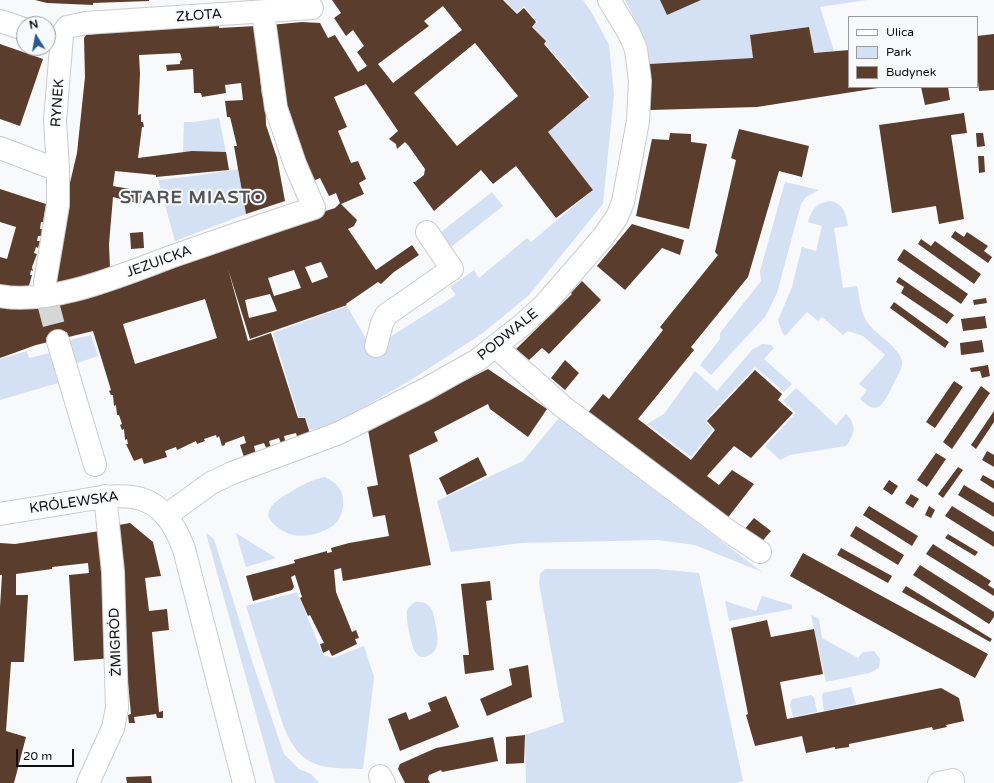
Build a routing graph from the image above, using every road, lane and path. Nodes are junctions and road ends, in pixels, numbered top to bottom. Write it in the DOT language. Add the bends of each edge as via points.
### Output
graph roads {
  1 [pos="609,0"];
  2 [pos="288,5"];
  3 [pos="312,8"];
  4 [pos="263,12"];
  5 [pos="0,21"];
  6 [pos="86,23"];
  7 [pos="16,26"];
  8 [pos="56,33"];
  9 [pos="55,56"];
  10 [pos="0,148"];
  11 [pos="58,170"];
  12 [pos="426,232"];
  13 [pos="46,295"];
  14 [pos="0,296"];
  15 [pos="58,341"];
  16 [pos="376,346"];
  17 [pos="496,346"];
  18 [pos="94,465"];
  19 [pos="105,496"];
  20 [pos="0,514"];
  21 [pos="167,515"];
  22 [pos="760,552"];
  23 [pos="88,783"];
  24 [pos="244,783"];
  1 -- 17 [label="street, PODWALE" via="636,49 640,81 638,121 623,202 604,237 580,266 545,304"];
  2 -- 3 [label="street, ZŁOTA"];
  2 -- 4 [label="street, ZŁOTA"];
  4 -- 6 [label="street, ZŁOTA"];
  4 -- 13 [label="street, JEZUICKA" via="276,108 292,157 314,208 103,282"];
  5 -- 7 [label="street"];
  6 -- 8 [label="street, RYNEK" via="66,27"];
  9 -- 11 [label="street, RYNEK"];
  10 -- 11 [label="street"];
  11 -- 13 [label="street, RYNEK" via="58,205 45,282"];
  12 -- 16 [label="street" via="452,269 386,315"];
  13 -- 14 [label="street, JEZUICKA"];
  15 -- 18 [label="street"];
  17 -- 21 [label="street, PODWALE" via="476,361 426,389 339,433 211,483"];
  17 -- 22 [label="street" via="562,406 724,528"];
  19 -- 20 [label="street, KRÓLEWSKA"];
  19 -- 21 [label="street, KRÓLEWSKA" via="131,496"];
  19 -- 23 [label="street, ŻMIGRÓD" via="113,572 116,718"];
  21 -- 24 [label="street" via="176,528 184,549"];
}
